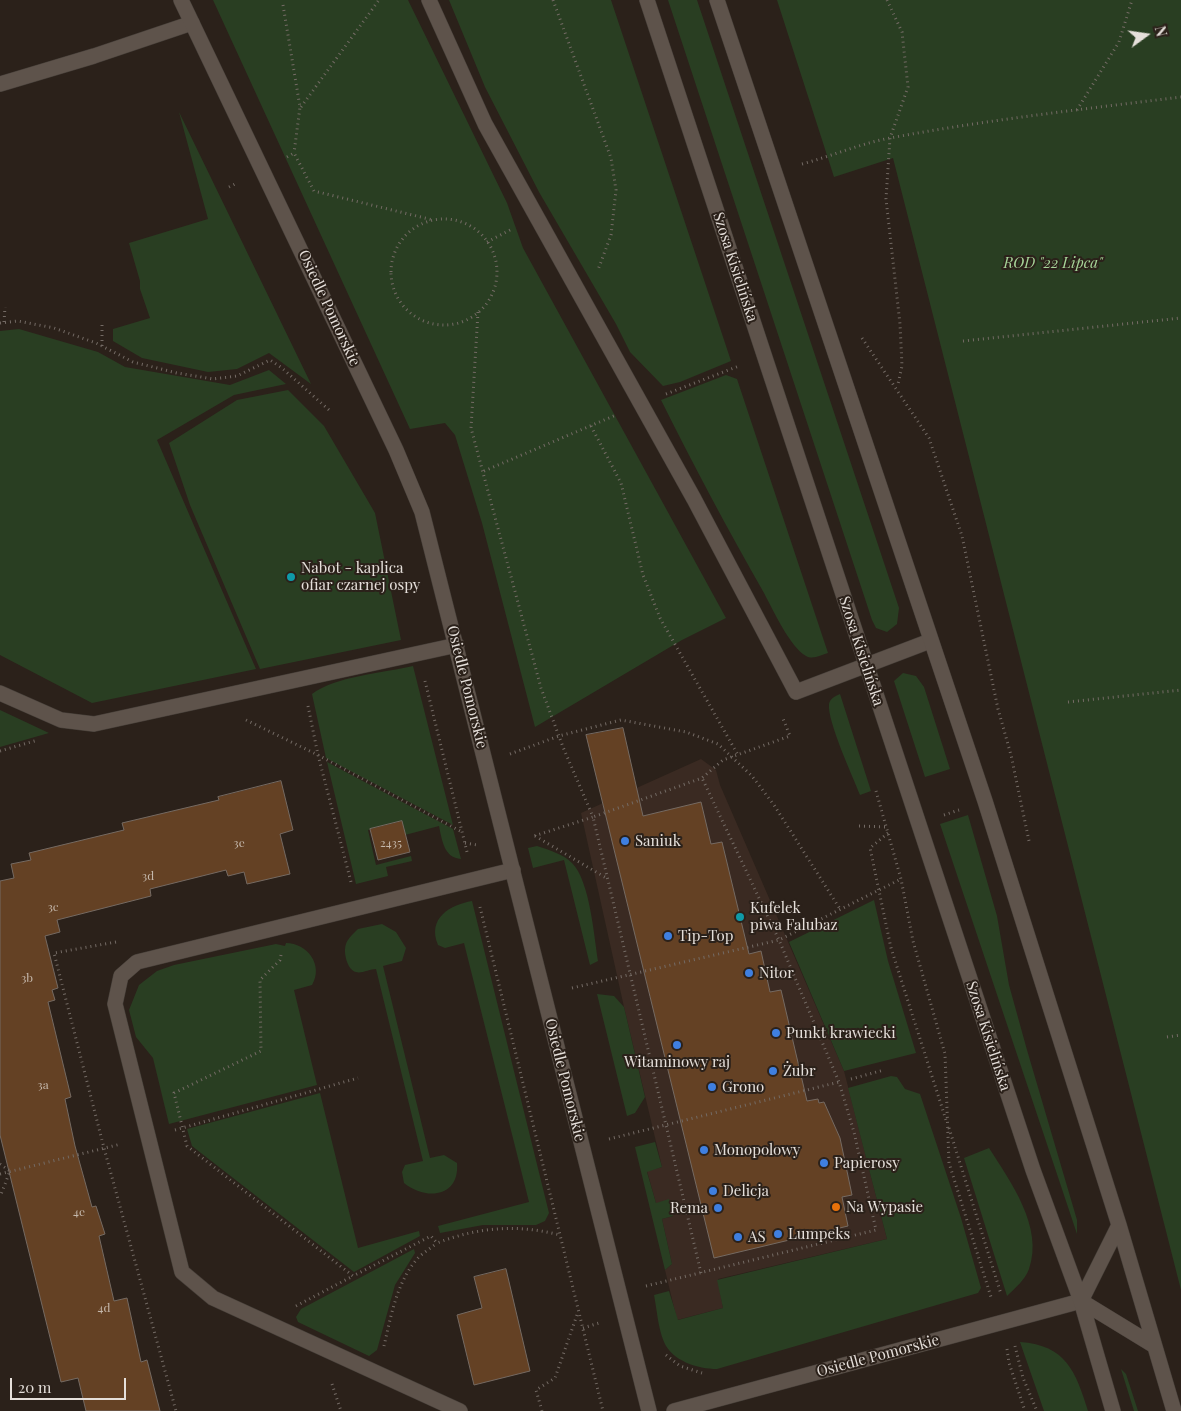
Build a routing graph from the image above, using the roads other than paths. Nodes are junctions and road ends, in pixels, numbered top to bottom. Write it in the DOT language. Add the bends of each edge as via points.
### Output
graph roads {
  1 [pos="181,0"];
  2 [pos="429,0"];
  3 [pos="647,0"];
  4 [pos="717,0"];
  5 [pos="192,23"];
  6 [pos="0,84"];
  7 [pos="930,641"];
  8 [pos="457,645"];
  9 [pos="866,664"];
  10 [pos="0,693"];
  11 [pos="513,870"];
  12 [pos="1119,1225"];
  13 [pos="1081,1301"];
  14 [pos="1153,1345"];
  15 [pos="460,1411"];
  16 [pos="649,1411"];
  17 [pos="674,1411"];
  18 [pos="1113,1411"];
  19 [pos="1174,1411"];
  1 -- 5 [label="street, Osiedle Pomorskie"];
  2 -- 9 [label="street" via="485,124 641,403 796,692"];
  3 -- 9 [label="street, Szosa Kisielińska"];
  4 -- 7 [label="street"];
  5 -- 6 [label="street"];
  5 -- 8 [label="street, Osiedle Pomorskie" via="401,460 422,512"];
  7 -- 9 [label="street"];
  7 -- 12 [label="street" via="985,801"];
  8 -- 10 [label="street" via="94,724 61,720"];
  8 -- 11 [label="street, Osiedle Pomorskie"];
  9 -- 13 [label="street, Szosa Kisielińska" via="1033,1170"];
  11 -- 15 [label="street" via="137,962 120,976 115,1004 182,1272 213,1298"];
  11 -- 16 [label="street, Osiedle Pomorskie"];
  12 -- 13 [label="street"];
  12 -- 14 [label="street"];
  13 -- 14 [label="street"];
  13 -- 17 [label="street, Osiedle Pomorskie"];
  13 -- 18 [label="street, Szosa Kisielińska"];
  14 -- 19 [label="street"];
}
